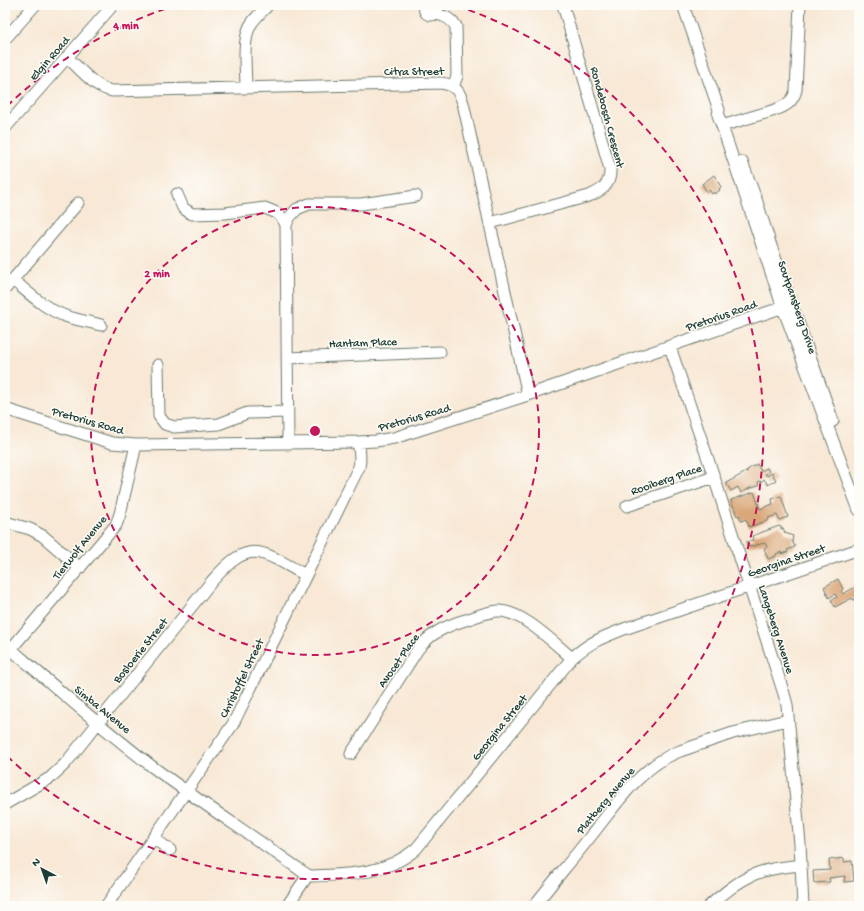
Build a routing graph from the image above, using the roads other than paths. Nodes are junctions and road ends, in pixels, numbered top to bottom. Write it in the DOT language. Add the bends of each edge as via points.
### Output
graph roads {
  1 [pos="35,5"];
  2 [pos="113,5"];
  3 [pos="268,5"];
  4 [pos="425,5"];
  5 [pos="563,5"];
  6 [pos="683,5"];
  7 [pos="800,5"];
  8 [pos="436,10"];
  9 [pos="5,39"];
  10 [pos="67,57"];
  11 [pos="453,86"];
  12 [pos="246,88"];
  13 [pos="724,125"];
  14 [pos="5,128"];
  15 [pos="177,194"];
  16 [pos="416,196"];
  17 [pos="78,203"];
  18 [pos="490,223"];
  19 [pos="286,225"];
  20 [pos="13,280"];
  21 [pos="5,289"];
  22 [pos="788,306"];
  23 [pos="101,325"];
  24 [pos="670,347"];
  25 [pos="440,352"];
  26 [pos="287,358"];
  27 [pos="158,365"];
  28 [pos="528,395"];
  29 [pos="5,409"];
  30 [pos="288,412"];
  31 [pos="358,442"];
  32 [pos="288,444"];
  33 [pos="136,445"];
  34 [pos="714,477"];
  35 [pos="859,487"];
  36 [pos="627,506"];
  37 [pos="859,510"];
  38 [pos="5,522"];
  39 [pos="859,549"];
  40 [pos="847,553"];
  41 [pos="859,558"];
  42 [pos="80,568"];
  43 [pos="306,575"];
  44 [pos="750,586"];
  45 [pos="8,646"];
  46 [pos="572,658"];
  47 [pos="787,720"];
  48 [pos="98,723"];
  49 [pos="351,754"];
  50 [pos="186,792"];
  51 [pos="5,804"];
  52 [pos="154,838"];
  53 [pos="170,850"];
  54 [pos="800,864"];
  55 [pos="308,875"];
  56 [pos="106,906"];
  57 [pos="287,906"];
  58 [pos="534,906"];
  59 [pos="709,906"];
  60 [pos="804,906"];
  1 -- 9 [label="street"];
  2 -- 10 [label="street, Elgin Road"];
  3 -- 12 [label="street" via="254,20 248,32"];
  4 -- 8 [label="street" via="426,14 432,15"];
  5 -- 18 [label="street, Rondebosch Crescent" via="610,169 609,181 602,190 589,196"];
  6 -- 13 [label="street, Soutpansberg Drive"];
  7 -- 13 [label="street" via="796,90 792,100 783,107"];
  8 -- 11 [label="street" via="452,20 456,26 458,76"];
  10 -- 12 [label="street, Citra Street" via="98,84 112,91"];
  10 -- 14 [label="street, Elgin Road"];
  11 -- 12 [label="street, Citra Street" via="441,83"];
  11 -- 18 [label="street, Citra Street" via="463,103"];
  13 -- 22 [label="street, Soutpansberg Drive"];
  15 -- 19 [label="street" via="183,208 192,214 265,208 277,213"];
  16 -- 19 [label="street" via="361,204 309,204 297,209 288,218"];
  17 -- 20 [label="street"];
  18 -- 28 [label="street, Citra Street"];
  19 -- 26 [label="street"];
  20 -- 21 [label="street"];
  20 -- 23 [label="street" via="56,312"];
  22 -- 24 [label="street, Pretorius Road"];
  22 -- 35 [label="street, Soutpansberg Drive"];
  22 -- 37 [label="street, Soutpansberg Drive"];
  24 -- 28 [label="street, Pretorius Road"];
  24 -- 34 [label="street, Langeberg Avenue"];
  25 -- 26 [label="street, Hantam Place"];
  26 -- 30 [label="street"];
  27 -- 30 [label="street" via="159,416 169,426 215,425 244,413"];
  28 -- 31 [label="street, Pretorius Road" via="394,438"];
  29 -- 33 [label="street, Pretorius Road" via="112,442"];
  30 -- 32 [label="street"];
  31 -- 32 [label="street, Pretorius Road"];
  31 -- 43 [label="street, Christoffel Street" via="361,453 359,467"];
  32 -- 33 [label="street, Pretorius Road"];
  33 -- 42 [label="street, Tierwolf Avenue" via="117,521"];
  34 -- 36 [label="street, Rooiberg Place"];
  34 -- 44 [label="street, Langeberg Avenue"];
  38 -- 42 [label="street" via="30,529 43,536"];
  39 -- 40 [label="street, Georgina Street"];
  40 -- 41 [label="street"];
  40 -- 44 [label="street, Georgina Street"];
  42 -- 45 [label="street, Tierwolf Avenue"];
  43 -- 48 [label="street, Bosloerie Street" via="264,553 254,552 232,560 212,581"];
  43 -- 50 [label="street, Christoffel Street" via="236,719"];
  44 -- 46 [label="street, Georgina Street" via="597,640"];
  44 -- 47 [label="street, Langeberg Avenue" via="784,694"];
  45 -- 48 [label="street, Simba Avenue"];
  46 -- 49 [label="street, Avocet Place" via="528,622 519,616 504,612 489,612 444,628 429,637 418,649"];
  46 -- 55 [label="street, Georgina Street" via="424,839 407,856 390,866 375,870 344,875"];
  47 -- 54 [label="street, Langeberg Avenue"];
  47 -- 58 [label="street, Platberg Avenue" via="733,733 676,753 646,771 624,794"];
  48 -- 50 [label="street, Simba Avenue"];
  48 -- 51 [label="street, Bosloerie Street" via="54,775"];
  50 -- 52 [label="street, Christoffel Street"];
  50 -- 55 [label="street"];
  52 -- 53 [label="street"];
  52 -- 56 [label="street, Christoffel Street"];
  54 -- 59 [label="street" via="754,874"];
  54 -- 60 [label="street, Langeberg Avenue"];
  55 -- 57 [label="street"];
}
